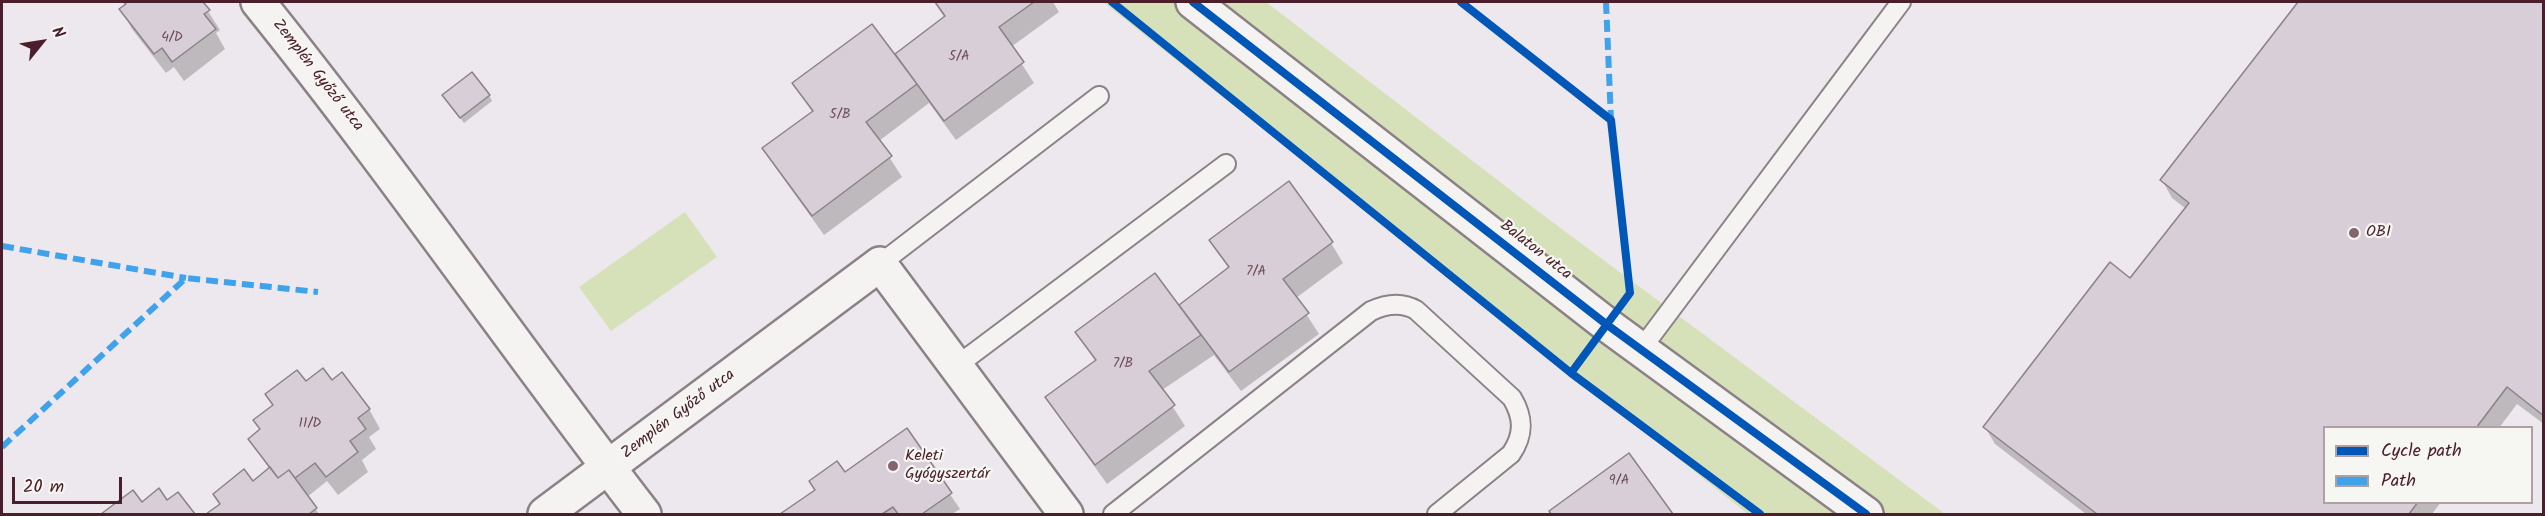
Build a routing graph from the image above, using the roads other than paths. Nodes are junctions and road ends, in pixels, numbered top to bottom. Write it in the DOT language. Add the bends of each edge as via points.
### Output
graph roads {
  1 [pos="258,2"];
  2 [pos="1193,2"];
  3 [pos="1900,2"];
  4 [pos="1099,96"];
  5 [pos="1226,164"];
  6 [pos="880,264"];
  7 [pos="1642,348"];
  8 [pos="955,367"];
  9 [pos="608,467"];
  10 [pos="545,514"];
  11 [pos="644,514"];
  12 [pos="1066,514"];
  13 [pos="1113,514"];
  14 [pos="1437,514"];
  15 [pos="1866,514"];
  1 -- 9 [label="street, Zemplén Győző utca" via="359,130"];
  2 -- 7 [label="street, Balaton utca"];
  3 -- 7 [label="lane"];
  4 -- 6 [label="lane"];
  5 -- 8 [label="lane"];
  6 -- 8 [label="street"];
  6 -- 9 [label="street, Zemplén Győző utca"];
  7 -- 15 [label="street, Balaton utca"];
  8 -- 12 [label="street"];
  9 -- 10 [label="street"];
  9 -- 11 [label="street"];
  13 -- 14 [label="lane" via="1371,311 1406,305 1512,398 1521,416 1520,441 1511,454"];
}
